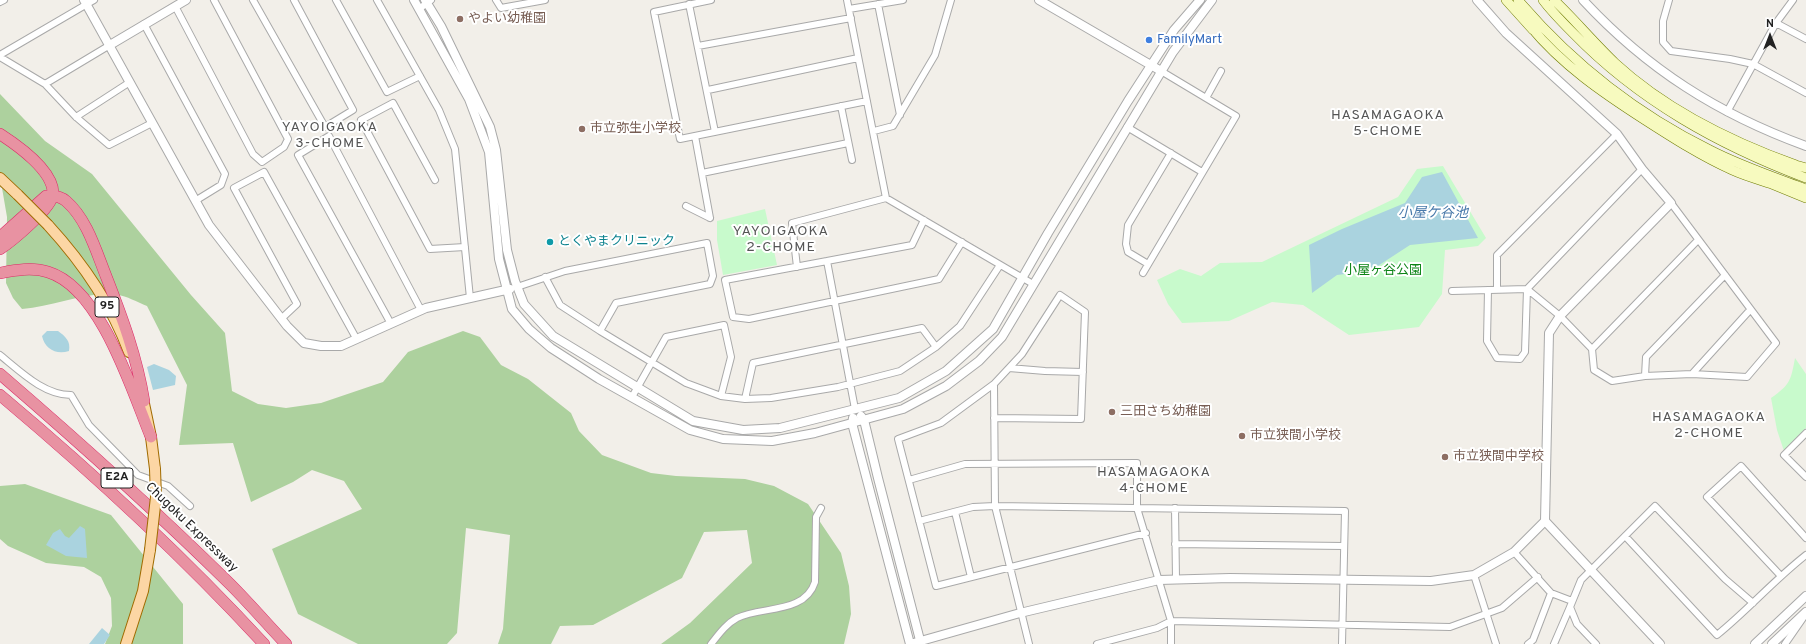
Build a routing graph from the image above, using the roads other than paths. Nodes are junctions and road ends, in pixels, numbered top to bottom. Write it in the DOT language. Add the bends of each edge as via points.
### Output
graph roads {
  1 [pos="4,0"];
  2 [pos="186,0"];
  3 [pos="214,0"];
  4 [pos="253,0"];
  5 [pos="294,0"];
  6 [pos="336,0"];
  7 [pos="377,0"];
  8 [pos="414,0"];
  9 [pos="496,0"];
  10 [pos="545,0"];
  11 [pos="711,0"];
  12 [pos="847,0"];
  13 [pos="903,0"];
  14 [pos="951,0"];
  15 [pos="1039,0"];
  16 [pos="1200,0"];
  17 [pos="1212,0"];
  18 [pos="1477,0"];
  19 [pos="1506,0"];
  20 [pos="1518,0"];
  21 [pos="1543,0"];
  22 [pos="1552,0"];
  23 [pos="1583,0"];
  24 [pos="1669,0"];
  25 [pos="1793,0"];
  26 [pos="88,1"];
  27 [pos="427,1"];
  28 [pos="0,2"];
  29 [pos="689,4"];
  30 [pos="878,4"];
  31 [pos="175,6"];
  32 [pos="419,9"];
  33 [pos="849,9"];
  34 [pos="851,18"];
  35 [pos="1776,23"];
  36 [pos="144,24"];
  37 [pos="1530,26"];
  38 [pos="1806,40"];
  39 [pos="110,45"];
  40 [pos="698,46"];
  41 [pos="1589,50"];
  42 [pos="0,56"];
  43 [pos="858,58"];
  44 [pos="1151,64"];
  45 [pos="1753,64"];
  46 [pos="1161,71"];
  47 [pos="1221,71"];
  48 [pos="420,76"];
  49 [pos="130,82"];
  50 [pos="46,84"];
  51 [pos="708,90"];
  52 [pos="1806,93"];
  53 [pos="1623,97"];
  54 [pos="1206,98"];
  55 [pos="867,101"];
  56 [pos="840,106"];
  57 [pos="1727,112"];
  58 [pos="900,115"];
  59 [pos="76,117"];
  60 [pos="152,123"];
  61 [pos="1127,127"];
  62 [pos="874,131"];
  63 [pos="715,132"];
  64 [pos="0,134"];
  65 [pos="1616,134"];
  66 [pos="696,136"];
  67 [pos="848,143"];
  68 [pos="1806,146"];
  69 [pos="1710,150"];
  70 [pos="1171,153"];
  71 [pos="1747,154"];
  72 [pos="852,160"];
  73 [pos="1796,165"];
  74 [pos="1642,168"];
  75 [pos="1806,168"];
  76 [pos="1202,172"];
  77 [pos="702,173"];
  78 [pos="0,178"];
  79 [pos="1806,178"];
  80 [pos="435,180"];
  81 [pos="1772,184"];
  82 [pos="1806,189"];
  83 [pos="53,195"];
  84 [pos="886,198"];
  85 [pos="1806,198"];
  86 [pos="195,201"];
  87 [pos="1670,203"];
  88 [pos="686,206"];
  89 [pos="924,220"];
  90 [pos="0,237"];
  91 [pos="1698,240"];
  92 [pos="962,242"];
  93 [pos="465,247"];
  94 [pos="0,249"];
  95 [pos="827,262"];
  96 [pos="1000,264"];
  97 [pos="1148,264"];
  98 [pos="797,266"];
  99 [pos="0,273"];
  100 [pos="1143,273"];
  101 [pos="1024,275"];
  102 [pos="1725,275"];
  103 [pos="545,277"];
  104 [pos="1034,282"];
  105 [pos="517,287"];
  106 [pos="506,289"];
  107 [pos="1527,289"];
  108 [pos="1488,290"];
  109 [pos="1496,290"];
  110 [pos="1452,291"];
  111 [pos="470,298"];
  112 [pos="834,300"];
  113 [pos="421,310"];
  114 [pos="1750,310"];
  115 [pos="1560,316"];
  116 [pos="281,319"];
  117 [pos="390,322"];
  118 [pos="600,331"];
  119 [pos="356,338"];
  120 [pos="842,344"];
  121 [pos="936,347"];
  122 [pos="1592,348"];
  123 [pos="0,355"];
  124 [pos="652,362"];
  125 [pos="1009,368"];
  126 [pos="1082,372"];
  127 [pos="0,374"];
  128 [pos="1692,374"];
  129 [pos="1645,376"];
  130 [pos="850,383"];
  131 [pos="994,384"];
  132 [pos="637,388"];
  133 [pos="0,395"];
  134 [pos="721,396"];
  135 [pos="632,397"];
  136 [pos="745,399"];
  137 [pos="144,401"];
  138 [pos="855,409"];
  139 [pos="994,418"];
  140 [pos="864,420"];
  141 [pos="852,423"];
  142 [pos="1806,433"];
  143 [pos="151,437"];
  144 [pos="994,463"];
  145 [pos="1806,477"];
  146 [pos="908,480"];
  147 [pos="190,506"];
  148 [pos="994,506"];
  149 [pos="822,508"];
  150 [pos="1137,508"];
  151 [pos="1175,508"];
  152 [pos="955,512"];
  153 [pos="919,521"];
  154 [pos="1545,521"];
  155 [pos="1146,533"];
  156 [pos="1625,536"];
  157 [pos="1806,538"];
  158 [pos="1175,544"];
  159 [pos="1344,546"];
  160 [pos="1514,552"];
  161 [pos="1806,555"];
  162 [pos="1009,568"];
  163 [pos="1591,570"];
  164 [pos="1474,575"];
  165 [pos="1780,575"];
  166 [pos="971,577"];
  167 [pos="1538,577"];
  168 [pos="1176,579"];
  169 [pos="1159,580"];
  170 [pos="1344,580"];
  171 [pos="1551,593"];
  172 [pos="1806,596"];
  173 [pos="1571,604"];
  174 [pos="1753,604"];
  175 [pos="1806,612"];
  176 [pos="1020,613"];
  177 [pos="1486,615"];
  178 [pos="1172,621"];
  179 [pos="1343,624"];
  180 [pos="921,642"];
  181 [pos="126,644"];
  182 [pos="264,644"];
  183 [pos="286,644"];
  184 [pos="711,644"];
  185 [pos="910,644"];
  186 [pos="1029,644"];
  187 [pos="1097,644"];
  188 [pos="1172,644"];
  189 [pos="1342,644"];
  190 [pos="1496,644"];
  191 [pos="1528,644"];
  192 [pos="1554,644"];
  193 [pos="1596,644"];
  194 [pos="1660,644"];
  195 [pos="1755,644"];
  196 [pos="1772,644"];
  197 [pos="1785,644"];
  1 -- 28 [label="street"];
  2 -- 31 [label="street"];
  3 -- 31 [label="street" via="288,139 284,148 262,162 253,154"];
  4 -- 5 [label="street" via="325,127 353,110"];
  6 -- 48 [label="street" via="387,92"];
  7 -- 48 [label="street"];
  8 -- 32 [label="street"];
  9 -- 10 [label="street" via="501,8"];
  11 -- 29 [label="street"];
  12 -- 33 [label="street"];
  13 -- 30 [label="street"];
  14 -- 58 [label="street" via="935,55"];
  15 -- 44 [label="street"];
  16 -- 44 [label="street" via="1174,30"];
  17 -- 46 [label="street" via="1172,52"];
  18 -- 65 [label="street" via="1506,33"];
  19 -- 37 [label="main road"];
  20 -- 53 [label="main road" via="1567,52"];
  21 -- 41 [label="main road"];
  22 -- 41 [label="main road"];
  22 -- 73 [label="main road" via="1616,63 1675,107 1710,127"];
  23 -- 57 [label="street" via="1645,59 1686,88"];
  24 -- 45 [label="street" via="1663,21 1663,42 1671,51 1730,58"];
  25 -- 35 [label="street"];
  26 -- 39 [label="street"];
  26 -- 42 [label="street"];
  27 -- 32 [label="street"];
  27 -- 105 [label="street" via="490,127 496,150 507,250"];
  29 -- 40 [label="street"];
  29 -- 66 [label="street" via="654,12 680,139"];
  30 -- 33 [label="street"];
  30 -- 58 [label="street"];
  31 -- 36 [label="street"];
  32 -- 106 [label="street" via="469,99 490,152 499,259"];
  33 -- 34 [label="street"];
  34 -- 40 [label="street"];
  34 -- 43 [label="street"];
  35 -- 38 [label="street"];
  35 -- 45 [label="street"];
  36 -- 39 [label="street"];
  36 -- 86 [label="street" via="226,174 221,185"];
  37 -- 53 [label="main road" via="1563,58 1593,80"];
  37 -- 81 [label="main road" via="1544,43 1576,72 1619,103 1681,143 1733,170"];
  39 -- 49 [label="street"];
  39 -- 50 [label="street"];
  40 -- 51 [label="street"];
  41 -- 71 [label="main road" via="1632,86 1680,119"];
  42 -- 50 [label="street"];
  43 -- 51 [label="street"];
  43 -- 55 [label="street"];
  44 -- 46 [label="street"];
  44 -- 101 [label="street"];
  45 -- 52 [label="street"];
  45 -- 57 [label="street"];
  46 -- 54 [label="street"];
  46 -- 61 [label="street"];
  47 -- 54 [label="street"];
  48 -- 93 [label="street" via="440,110 455,149"];
  49 -- 59 [label="street"];
  49 -- 60 [label="street"];
  50 -- 59 [label="street"];
  51 -- 63 [label="street"];
  53 -- 69 [label="main road"];
  54 -- 76 [label="street" via="1236,116"];
  55 -- 56 [label="street"];
  55 -- 62 [label="street"];
  56 -- 63 [label="street"];
  56 -- 67 [label="street"];
  57 -- 68 [label="street"];
  58 -- 62 [label="street" via="893,126"];
  59 -- 60 [label="street" via="109,145"];
  60 -- 86 [label="street"];
  61 -- 70 [label="street"];
  61 -- 104 [label="street"];
  62 -- 84 [label="street"];
  63 -- 66 [label="street"];
  64 -- 83 [label="highway" via="23,150 46,174"];
  65 -- 74 [label="street"];
  65 -- 109 [label="street" via="1497,255"];
  66 -- 77 [label="street"];
  67 -- 72 [label="street"];
  67 -- 77 [label="street"];
  69 -- 81 [label="main road"];
  69 -- 82 [label="main road"];
  70 -- 76 [label="street"];
  70 -- 97 [label="street" via="1128,225 1128,252"];
  71 -- 73 [label="main road"];
  71 -- 79 [label="main road"];
  73 -- 75 [label="main road"];
  74 -- 87 [label="street"];
  74 -- 107 [label="street"];
  76 -- 97 [label="street"];
  77 -- 88 [label="street" via="710,218"];
  78 -- 137 [label="main road, 95, bridge" via="48,225 79,263 108,310 127,349"];
  80 -- 93 [label="street" via="393,103 361,120 430,249"];
  81 -- 85 [label="main road"];
  83 -- 90 [label="highway" via="46,196"];
  83 -- 94 [label="highway" via="50,202 30,223"];
  83 -- 137 [label="highway" via="66,201 88,231 132,346"];
  84 -- 89 [label="street"];
  84 -- 98 [label="street" via="792,223"];
  86 -- 116 [label="street" via="209,226"];
  87 -- 91 [label="street"];
  87 -- 115 [label="street"];
  89 -- 92 [label="street"];
  89 -- 95 [label="street" via="912,245"];
  91 -- 102 [label="street"];
  91 -- 122 [label="street"];
  92 -- 96 [label="street"];
  92 -- 112 [label="street" via="939,279"];
  93 -- 111 [label="street"];
  95 -- 98 [label="street"];
  95 -- 112 [label="street"];
  96 -- 101 [label="street"];
  96 -- 121 [label="street" via="960,326"];
  97 -- 100 [label="street"];
  98 -- 112 [label="street" via="725,280 733,317 749,319"];
  99 -- 143 [label="highway" via="40,270 60,277 76,290 102,326 122,364"];
  101 -- 104 [label="street"];
  101 -- 138 [label="street" via="993,329 946,371 899,398"];
  102 -- 114 [label="street"];
  102 -- 129 [label="street" via="1646,357"];
  103 -- 105 [label="street"];
  103 -- 118 [label="street" via="560,305"];
  103 -- 118 [label="street" via="707,243 713,276 710,284 616,303"];
  104 -- 140 [label="street" via="1002,337 979,361 946,386 903,409"];
  105 -- 106 [label="street"];
  105 -- 132 [label="street" via="524,304 553,336"];
  106 -- 111 [label="street"];
  106 -- 135 [label="street" via="512,308 529,329 551,348"];
  107 -- 108 [label="street" via="1525,352 1520,359 1497,358 1487,341"];
  107 -- 109 [label="street"];
  107 -- 115 [label="street"];
  108 -- 109 [label="street"];
  108 -- 110 [label="street"];
  111 -- 113 [label="street"];
  112 -- 120 [label="street"];
  113 -- 117 [label="street"];
  113 -- 117 [label="street" via="330,136 298,155"];
  114 -- 128 [label="street"];
  114 -- 128 [label="street" via="1776,343 1747,378"];
  115 -- 122 [label="street"];
  115 -- 154 [label="street" via="1549,333"];
  116 -- 119 [label="street" via="304,343 341,346"];
  116 -- 119 [label="street" via="297,304 234,188 264,172"];
  117 -- 119 [label="street"];
  118 -- 124 [label="street"];
  120 -- 121 [label="street" via="922,328"];
  120 -- 130 [label="street"];
  120 -- 136 [label="street" via="753,363"];
  121 -- 130 [label="street" via="900,371"];
  122 -- 129 [label="street" via="1594,370 1612,381"];
  123 -- 147 [label="street" via="44,389 60,395 71,395 89,425 138,475 168,486"];
  124 -- 132 [label="street"];
  124 -- 134 [label="street" via="686,383"];
  124 -- 134 [label="street" via="666,337 724,325 731,357"];
  125 -- 126 [label="street"];
  125 -- 126 [label="street" via="1037,334 1060,295 1085,312"];
  125 -- 131 [label="street"];
  126 -- 139 [label="street" via="1081,419"];
  127 -- 183 [label="highway, Chugoku Expressway / E2A" via="66,430 231,586"];
  128 -- 129 [label="street"];
  130 -- 136 [label="street" via="772,398"];
  130 -- 138 [label="street"];
  131 -- 139 [label="street"];
  131 -- 146 [label="street" via="941,422 898,439"];
  132 -- 135 [label="street"];
  132 -- 138 [label="street" via="693,421 743,430 780,428"];
  133 -- 182 [label="highway, E2A" via="139,518"];
  134 -- 136 [label="street"];
  135 -- 141 [label="street" via="690,430 723,439 772,441"];
  137 -- 143 [label="main road, 95"];
  138 -- 140 [label="street"];
  138 -- 141 [label="street"];
  139 -- 144 [label="street"];
  140 -- 141 [label="street"];
  140 -- 180 [label="street"];
  141 -- 185 [label="street"];
  142 -- 145 [label="street" via="1784,455"];
  143 -- 181 [label="main road, 95, bridge" via="156,497 150,550 143,591"];
  144 -- 146 [label="street" via="965,464"];
  144 -- 148 [label="street"];
  144 -- 150 [label="street" via="1137,463"];
  146 -- 153 [label="street"];
  148 -- 150 [label="street"];
  148 -- 152 [label="street" via="973,507"];
  148 -- 162 [label="street"];
  149 -- 184 [label="street" via="816,516 815,582 812,591 804,599 788,606 739,617 728,623"];
  150 -- 151 [label="street"];
  150 -- 155 [label="street"];
  151 -- 158 [label="street"];
  151 -- 159 [label="street" via="1344,511"];
  152 -- 153 [label="street"];
  152 -- 166 [label="street"];
  153 -- 166 [label="street" via="936,586"];
  154 -- 160 [label="street"];
  154 -- 163 [label="street"];
  155 -- 162 [label="street"];
  155 -- 169 [label="street"];
  156 -- 163 [label="street"];
  156 -- 174 [label="street" via="1656,506 1725,579"];
  156 -- 174 [label="street" via="1717,635"];
  157 -- 165 [label="street" via="1740,466 1707,497"];
  158 -- 159 [label="street"];
  158 -- 168 [label="street"];
  159 -- 170 [label="street"];
  160 -- 164 [label="street"];
  160 -- 167 [label="street"];
  161 -- 165 [label="street"];
  162 -- 166 [label="street"];
  162 -- 176 [label="street"];
  163 -- 173 [label="street" via="1582,580"];
  163 -- 194 [label="street"];
  164 -- 170 [label="street" via="1431,581"];
  164 -- 177 [label="street"];
  165 -- 174 [label="street"];
  167 -- 171 [label="street"];
  167 -- 177 [label="street" via="1502,608"];
  168 -- 169 [label="street"];
  168 -- 170 [label="street"];
  169 -- 176 [label="street"];
  169 -- 178 [label="street"];
  170 -- 179 [label="street"];
  171 -- 173 [label="street"];
  171 -- 191 [label="street" via="1533,640"];
  172 -- 195 [label="street"];
  173 -- 192 [label="street"];
  173 -- 193 [label="street" via="1577,624"];
  175 -- 196 [label="street"];
  175 -- 197 [label="street"];
  176 -- 180 [label="street"];
  176 -- 186 [label="street"];
  177 -- 179 [label="street" via="1450,627"];
  177 -- 190 [label="street"];
  178 -- 179 [label="street"];
  178 -- 187 [label="street" via="1157,628"];
  178 -- 188 [label="street"];
  179 -- 189 [label="street"];
  180 -- 185 [label="street"];
}
